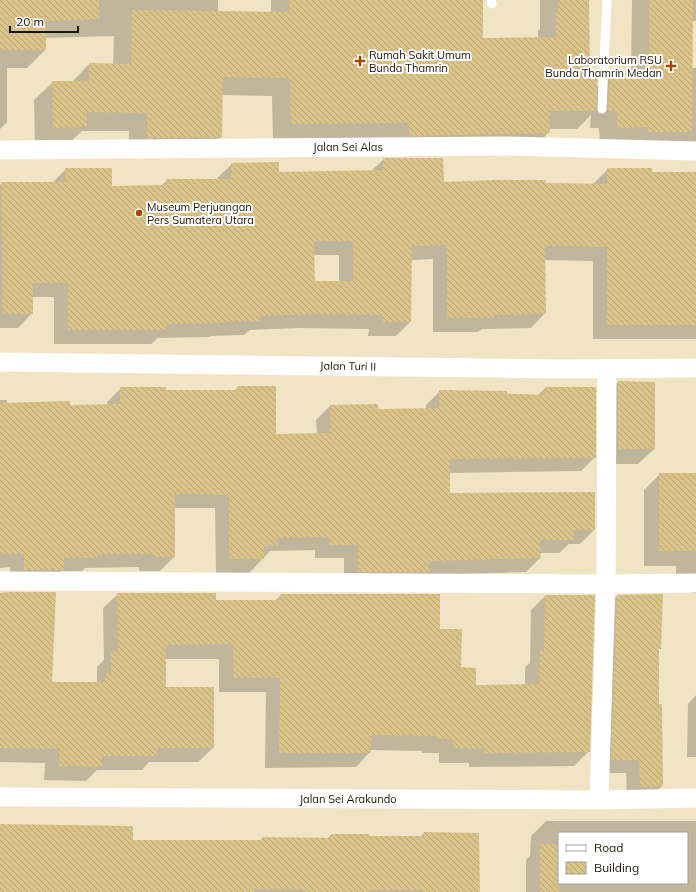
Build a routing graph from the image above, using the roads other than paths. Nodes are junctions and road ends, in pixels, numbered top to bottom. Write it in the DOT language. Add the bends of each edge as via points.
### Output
graph roads {
  1 [pos="607,0"];
  2 [pos="602,109"];
  3 [pos="0,150"];
  4 [pos="696,151"];
  5 [pos="0,362"];
  6 [pos="607,368"];
  7 [pos="696,368"];
  8 [pos="0,581"];
  9 [pos="696,583"];
  10 [pos="606,584"];
  11 [pos="0,797"];
  12 [pos="696,798"];
  13 [pos="599,800"];
  1 -- 2 [label="lane"];
  3 -- 4 [label="street, Jalan Sei Alas" via="506,146"];
  5 -- 6 [label="street, Jalan Turi II"];
  6 -- 7 [label="street, Jalan Turi II"];
  6 -- 10 [label="street"];
  8 -- 10 [label="street"];
  9 -- 10 [label="street"];
  10 -- 13 [label="street"];
  11 -- 13 [label="street, Jalan Sei Arakundo"];
  12 -- 13 [label="street, Jalan Sei Arakundo"];
}
